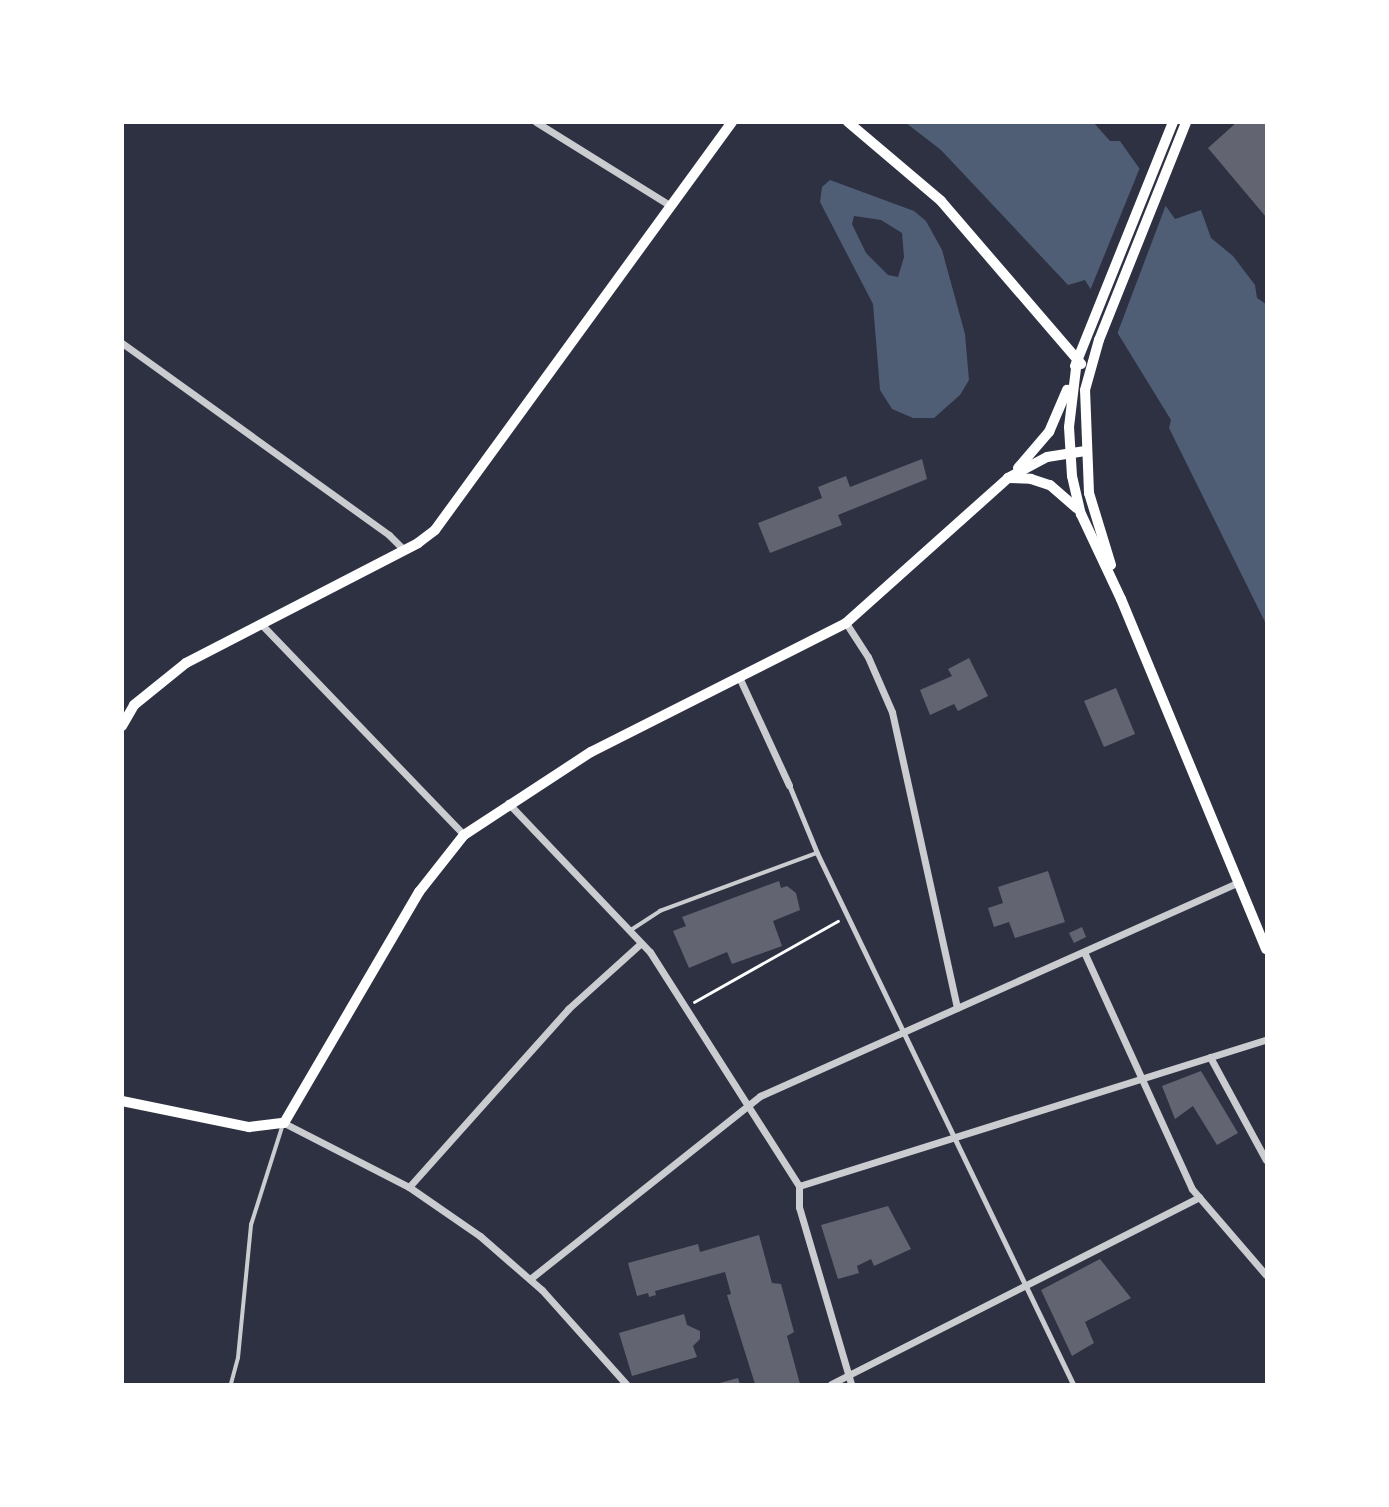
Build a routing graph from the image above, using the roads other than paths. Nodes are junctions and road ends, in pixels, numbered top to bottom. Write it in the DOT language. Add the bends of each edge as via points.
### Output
graph roads {
  1 [pos="536,122"];
  2 [pos="732,122"];
  3 [pos="848,122"];
  4 [pos="1173,122"];
  5 [pos="1186,122"];
  6 [pos="671,206"];
  7 [pos="122,343"];
  8 [pos="1077,360"];
  9 [pos="1088,372"];
  10 [pos="1084,451"];
  11 [pos="1069,453"];
  12 [pos="1008,478"];
  13 [pos="1081,514"];
  14 [pos="404,550"];
  15 [pos="1121,599"];
  16 [pos="846,623"];
  17 [pos="262,625"];
  18 [pos="739,677"];
  19 [pos="122,726"];
  20 [pos="789,785"];
  21 [pos="508,803"];
  22 [pos="464,835"];
  23 [pos="817,853"];
  24 [pos="1238,882"];
  25 [pos="630,931"];
  26 [pos="640,943"];
  27 [pos="1266,948"];
  28 [pos="1084,951"];
  29 [pos="957,1008"];
  30 [pos="906,1031"];
  31 [pos="1266,1040"];
  32 [pos="1210,1057"];
  33 [pos="1142,1079"];
  34 [pos="122,1101"];
  35 [pos="750,1104"];
  36 [pos="284,1122"];
  37 [pos="956,1136"];
  38 [pos="1266,1160"];
  39 [pos="799,1186"];
  40 [pos="409,1187"];
  41 [pos="1199,1197"];
  42 [pos="1266,1275"];
  43 [pos="530,1279"];
  44 [pos="1025,1287"];
  45 [pos="850,1381"];
  46 [pos="232,1384"];
  47 [pos="626,1384"];
  48 [pos="831,1384"];
  49 [pos="1073,1384"];
  1 -- 6 [label="street"];
  2 -- 6 [label="main road"];
  3 -- 8 [label="main road" via="941,201"];
  4 -- 8 [label="main road"];
  5 -- 9 [label="main road"];
  6 -- 14 [label="main road" via="435,530"];
  7 -- 14 [label="street"];
  8 -- 9 [label="main road"];
  8 -- 11 [label="main road"];
  8 -- 12 [label="main road" via="1049,432"];
  9 -- 10 [label="main road"];
  10 -- 11 [label="main road"];
  10 -- 15 [label="main road" via="1089,493"];
  11 -- 12 [label="main road" via="1047,457"];
  11 -- 13 [label="main road"];
  12 -- 13 [label="main road" via="1050,485"];
  12 -- 16 [label="main road"];
  13 -- 15 [label="main road"];
  14 -- 17 [label="main road"];
  15 -- 24 [label="main road"];
  16 -- 18 [label="main road"];
  16 -- 29 [label="street" via="868,657 892,712"];
  17 -- 19 [label="main road" via="158,682 134,705"];
  17 -- 22 [label="street"];
  18 -- 20 [label="street"];
  18 -- 21 [label="main road" via="591,752"];
  20 -- 23 [label="street"];
  21 -- 22 [label="main road"];
  21 -- 25 [label="street"];
  22 -- 36 [label="main road" via="419,892"];
  23 -- 25 [label="lane" via="660,911"];
  23 -- 30 [label="street"];
  24 -- 27 [label="main road"];
  24 -- 28 [label="street"];
  25 -- 26 [label="street"];
  26 -- 35 [label="street"];
  26 -- 40 [label="street" via="568,1009"];
  28 -- 29 [label="street"];
  28 -- 33 [label="street"];
  29 -- 30 [label="street"];
  30 -- 35 [label="street"];
  30 -- 37 [label="street"];
  31 -- 32 [label="street"];
  32 -- 33 [label="street"];
  32 -- 38 [label="street"];
  33 -- 37 [label="street"];
  33 -- 41 [label="street"];
  34 -- 36 [label="main road" via="249,1127"];
  35 -- 39 [label="street"];
  35 -- 43 [label="street"];
  36 -- 40 [label="street"];
  36 -- 46 [label="lane" via="251,1225"];
  37 -- 39 [label="street"];
  37 -- 44 [label="street"];
  39 -- 45 [label="street" via="799,1207"];
  40 -- 43 [label="street" via="480,1236"];
  41 -- 42 [label="street"];
  41 -- 44 [label="street"];
  43 -- 47 [label="street"];
  44 -- 45 [label="street"];
  44 -- 49 [label="street"];
  45 -- 48 [label="street"];
}
